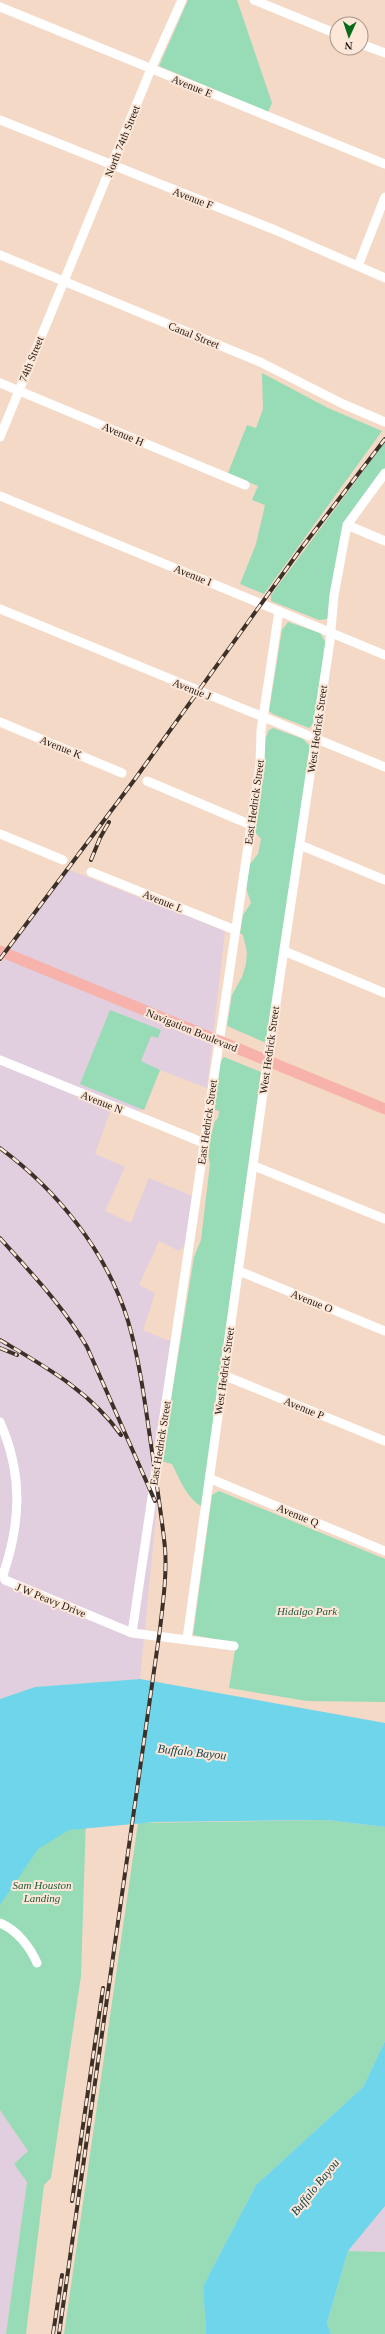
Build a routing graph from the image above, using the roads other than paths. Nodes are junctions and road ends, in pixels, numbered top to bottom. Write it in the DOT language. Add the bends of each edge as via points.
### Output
graph roads {
  1 [pos="182,0"];
  2 [pos="254,0"];
  3 [pos="0,7"];
  4 [pos="329,31"];
  5 [pos="369,47"];
  6 [pos="385,53"];
  7 [pos="151,70"];
  8 [pos="0,120"];
  9 [pos="385,164"];
  10 [pos="112,166"];
  11 [pos="385,197"];
  12 [pos="0,255"];
  13 [pos="358,266"];
  14 [pos="385,278"];
  15 [pos="63,281"];
  16 [pos="0,383"];
  17 [pos="18,390"];
  18 [pos="385,422"];
  19 [pos="0,437"];
  20 [pos="385,473"];
  21 [pos="245,485"];
  22 [pos="0,496"];
  23 [pos="347,525"];
  24 [pos="385,541"];
  25 [pos="0,609"];
  26 [pos="279,611"];
  27 [pos="331,632"];
  28 [pos="385,655"];
  29 [pos="263,717"];
  30 [pos="0,722"];
  31 [pos="316,739"];
  32 [pos="385,767"];
  33 [pos="122,772"];
  34 [pos="147,782"];
  35 [pos="251,825"];
  36 [pos="0,834"];
  37 [pos="300,845"];
  38 [pos="63,860"];
  39 [pos="91,872"];
  40 [pos="385,880"];
  41 [pos="235,930"];
  42 [pos="0,951"];
  43 [pos="284,951"];
  44 [pos="385,993"];
  45 [pos="219,1041"];
  46 [pos="0,1060"];
  47 [pos="268,1060"];
  48 [pos="385,1108"];
  49 [pos="204,1143"];
  50 [pos="254,1166"];
  51 [pos="385,1219"];
  52 [pos="239,1272"];
  53 [pos="385,1331"];
  54 [pos="222,1376"];
  55 [pos="0,1422"];
  56 [pos="385,1441"];
  57 [pos="211,1479"];
  58 [pos="385,1550"];
  59 [pos="132,1633"];
  60 [pos="187,1639"];
  61 [pos="234,1646"];
  62 [pos="0,1922"];
  63 [pos="37,1963"];
  1 -- 7 [label="street, North 74th Street"];
  2 -- 4 [label="street"];
  3 -- 7 [label="street, Avenue E"];
  5 -- 6 [label="street"];
  7 -- 9 [label="street, Avenue E"];
  7 -- 10 [label="street, North 74th Street"];
  8 -- 10 [label="street, Avenue F"];
  10 -- 13 [label="street, Avenue F" via="275,230"];
  10 -- 15 [label="street, North 74th Street"];
  11 -- 13 [label="street"];
  12 -- 15 [label="street, Canal Street"];
  13 -- 14 [label="street, Avenue F"];
  15 -- 17 [label="street, 74th Street"];
  15 -- 18 [label="street, Canal Street" via="260,362"];
  16 -- 17 [label="street, Avenue H"];
  17 -- 19 [label="street, 74th Street"];
  17 -- 21 [label="street, Avenue H"];
  20 -- 23 [label="street, West Hedrick Street"];
  22 -- 26 [label="street, Avenue I"];
  23 -- 24 [label="street"];
  23 -- 27 [label="street, West Hedrick Street" via="334,595"];
  25 -- 29 [label="street, Avenue J"];
  26 -- 27 [label="street, Avenue I"];
  26 -- 29 [label="street, East Hedrick Street"];
  27 -- 28 [label="street, Avenue I"];
  27 -- 31 [label="street, West Hedrick Street"];
  29 -- 31 [label="street, Avenue J"];
  29 -- 35 [label="street, East Hedrick Street" via="260,766"];
  30 -- 33 [label="street, Avenue K"];
  31 -- 32 [label="street, Avenue J"];
  31 -- 37 [label="street, West Hedrick Street"];
  34 -- 35 [label="street"];
  35 -- 41 [label="street, East Hedrick Street"];
  36 -- 38 [label="street"];
  37 -- 40 [label="street"];
  37 -- 43 [label="street, West Hedrick Street"];
  39 -- 41 [label="street, Avenue L"];
  41 -- 45 [label="street, East Hedrick Street"];
  42 -- 45 [label="main road, Navigation Boulevard"];
  43 -- 44 [label="street"];
  43 -- 47 [label="street, West Hedrick Street"];
  45 -- 47 [label="main road, Navigation Boulevard"];
  45 -- 49 [label="street, East Hedrick Street"];
  46 -- 49 [label="street, Avenue N"];
  47 -- 48 [label="main road, Navigation Boulevard"];
  47 -- 50 [label="street, West Hedrick Street"];
  49 -- 59 [label="street, East Hedrick Street"];
  50 -- 51 [label="street"];
  50 -- 52 [label="street, West Hedrick Street"];
  52 -- 53 [label="street, Avenue O"];
  52 -- 54 [label="street, West Hedrick Street"];
  54 -- 56 [label="street, Avenue P"];
  54 -- 57 [label="street, West Hedrick Street"];
  55 -- 59 [label="street, J W Peavy Drive" via="12,1454 18,1505 14,1540 3,1575 5,1580"];
  57 -- 58 [label="street, Avenue Q"];
  57 -- 60 [label="street, West Hedrick Street"];
  59 -- 60 [label="street, J W Peavy Drive"];
  60 -- 61 [label="street, J W Peavy Drive"];
  62 -- 63 [label="street" via="16,1933 32,1952"];
}
